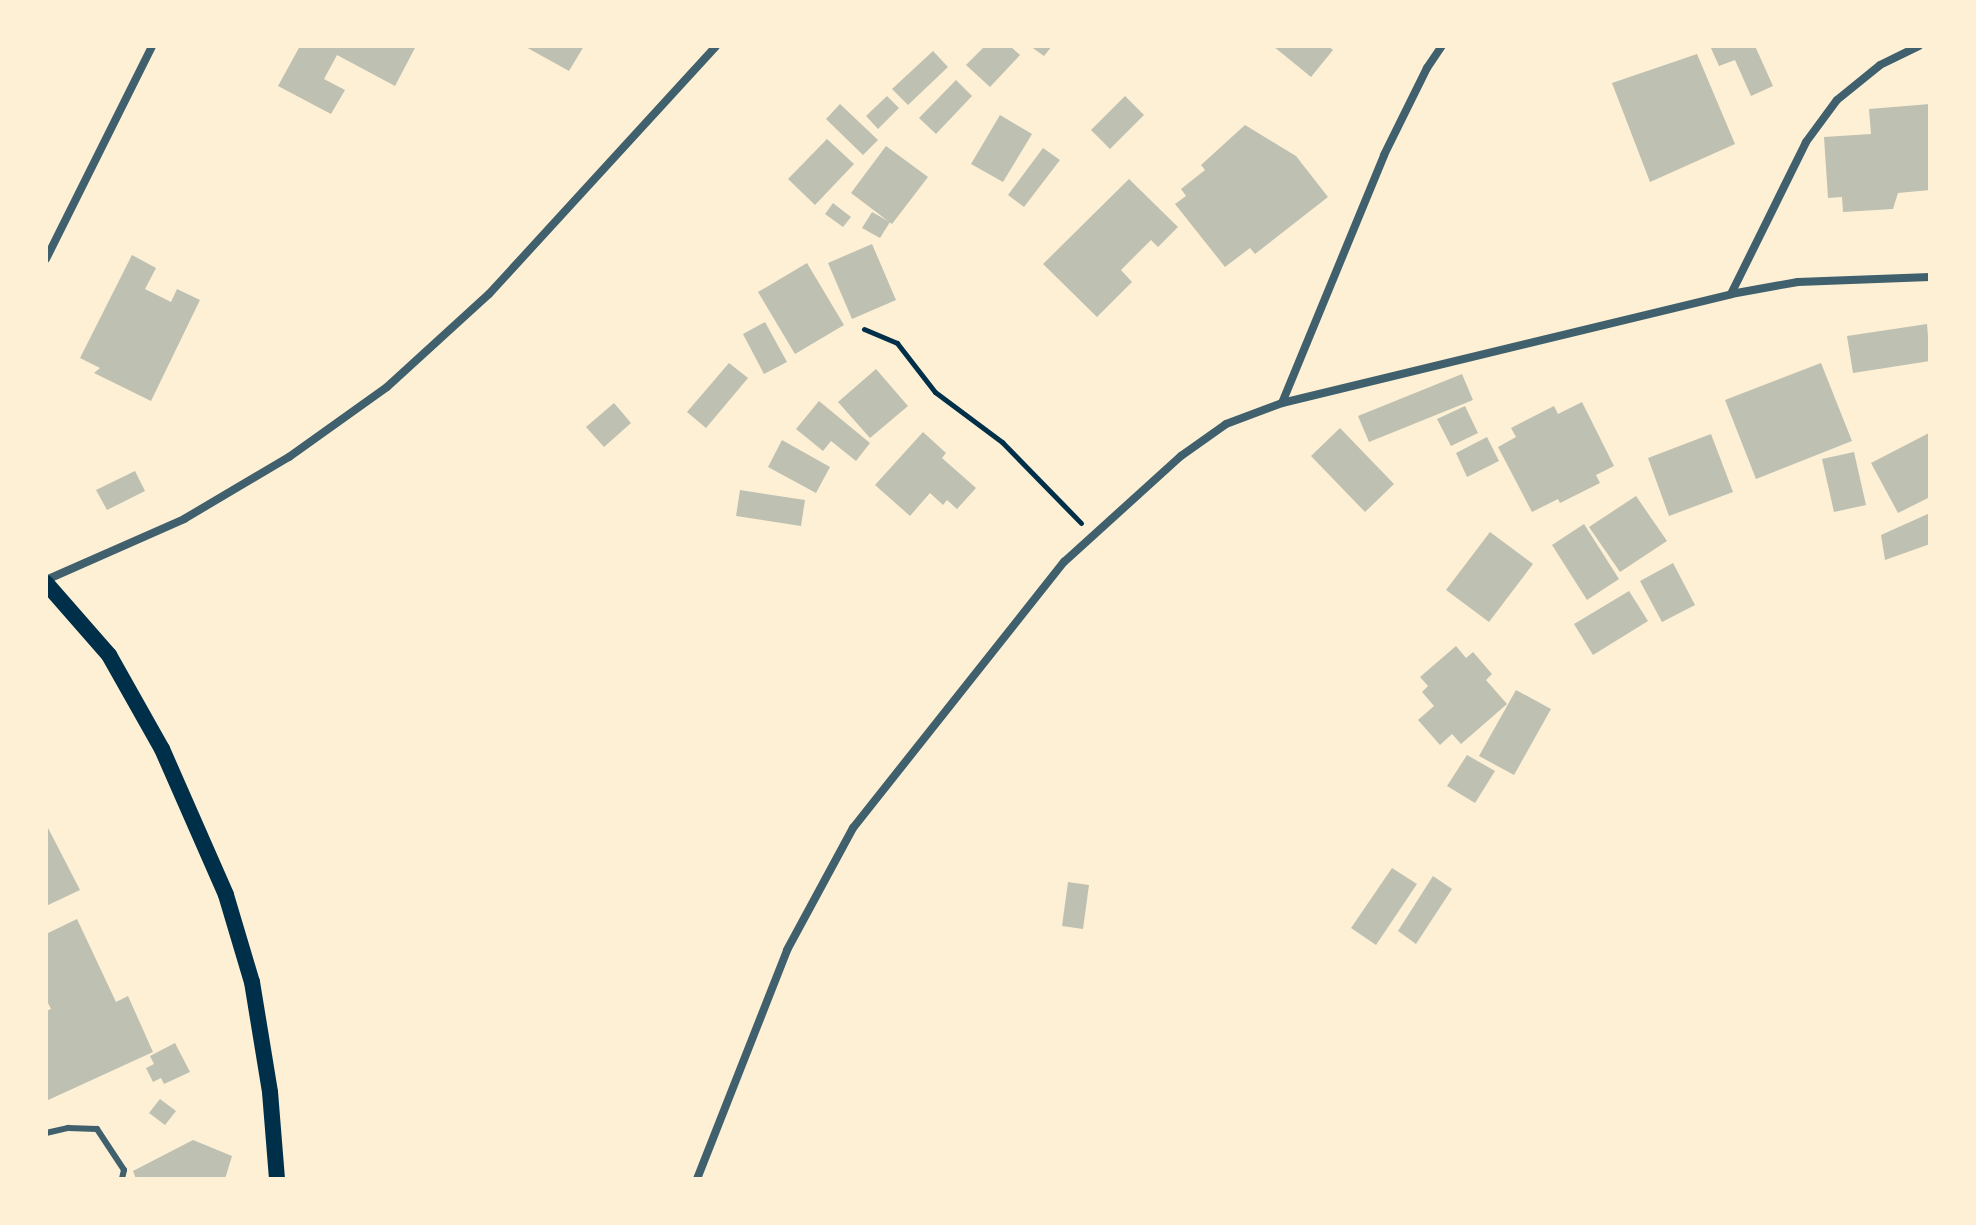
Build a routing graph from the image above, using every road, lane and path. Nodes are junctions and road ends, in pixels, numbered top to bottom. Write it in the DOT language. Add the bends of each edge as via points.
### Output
graph roads {
  1 [pos="152,46"];
  2 [pos="716,46"];
  3 [pos="1442,46"];
  4 [pos="1919,46"];
  5 [pos="46,259"];
  6 [pos="1930,277"];
  7 [pos="1731,294"];
  8 [pos="864,329"];
  9 [pos="1282,403"];
  10 [pos="1093,535"];
  11 [pos="46,582"];
  12 [pos="46,1133"];
  13 [pos="275,1146"];
  14 [pos="122,1179"];
  15 [pos="265,1179"];
  16 [pos="277,1179"];
  17 [pos="697,1179"];
  1 -- 5 [label="street"];
  2 -- 11 [label="street" via="489,294 387,387 289,457 184,519"];
  3 -- 9 [label="street" via="1384,155"];
  4 -- 7 [label="street" via="1880,65 1837,100 1806,142"];
  6 -- 7 [label="street" via="1798,282"];
  7 -- 9 [label="street"];
  8 -- 10 [label="path" via="897,343 935,392 1002,442"];
  9 -- 10 [label="street" via="1226,424 1181,456"];
  10 -- 17 [label="street" via="1064,562 853,828 787,950"];
  11 -- 13 [label="main road" via="109,655 162,749 226,895 252,982"];
  12 -- 14 [label="lane" via="97,1129 124,1170"];
  13 -- 15 [label="main road"];
  13 -- 16 [label="main road"];
}
